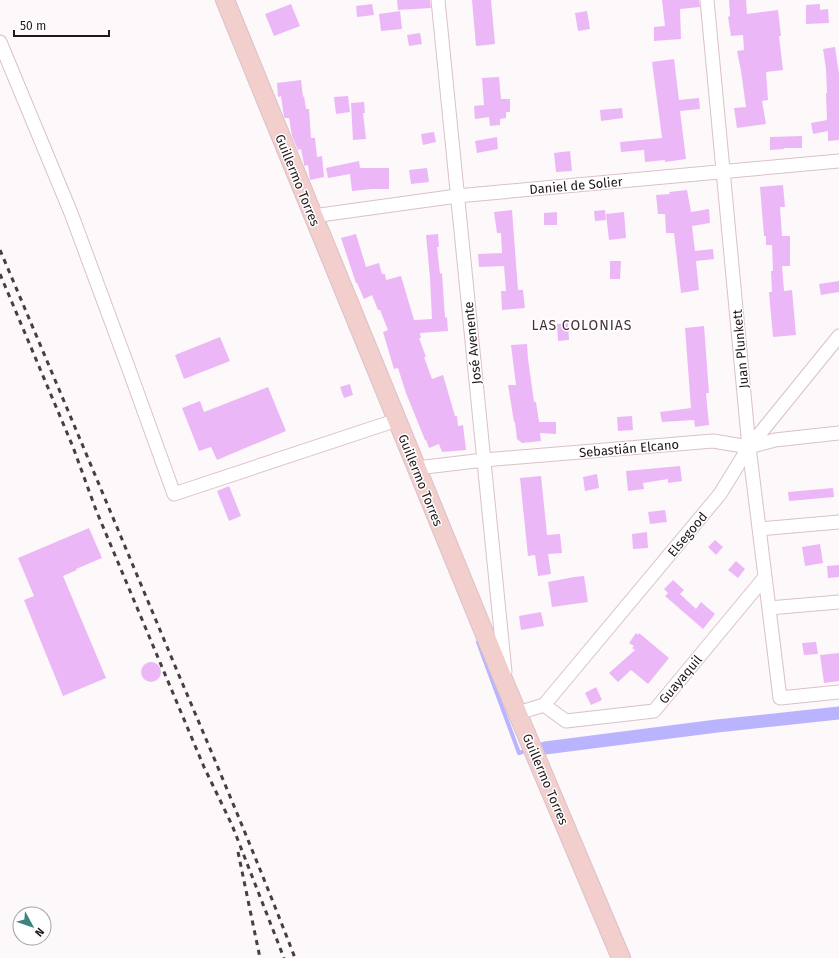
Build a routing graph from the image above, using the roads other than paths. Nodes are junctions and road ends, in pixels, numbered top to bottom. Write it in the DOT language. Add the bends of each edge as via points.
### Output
graph roads {
  1 [pos="225,0"];
  2 [pos="438,0"];
  3 [pos="707,0"];
  4 [pos="0,42"];
  5 [pos="839,161"];
  6 [pos="724,171"];
  7 [pos="458,196"];
  8 [pos="313,216"];
  9 [pos="839,336"];
  10 [pos="397,420"];
  11 [pos="839,433"];
  12 [pos="749,447"];
  13 [pos="484,460"];
  14 [pos="417,468"];
  15 [pos="839,522"];
  16 [pos="759,529"];
  17 [pos="765,577"];
  18 [pos="839,602"];
  19 [pos="769,608"];
  20 [pos="506,686"];
  21 [pos="839,692"];
  22 [pos="544,704"];
  23 [pos="518,713"];
  24 [pos="621,958"];
  1 -- 8 [label="main road, Guillermo Torres"];
  2 -- 7 [label="street, José Avenente"];
  3 -- 6 [label="street, Juan Plunkett"];
  4 -- 10 [label="street" via="70,213 174,494"];
  5 -- 6 [label="street, Daniel de Solier"];
  6 -- 7 [label="street, Daniel de Solier"];
  6 -- 12 [label="street, Juan Plunkett"];
  7 -- 8 [label="street, Daniel de Solier"];
  7 -- 13 [label="street, José Avenente"];
  8 -- 10 [label="main road, Guillermo Torres"];
  9 -- 12 [label="street, Elsegood"];
  10 -- 14 [label="main road, Guillermo Torres"];
  11 -- 12 [label="street, Sebastián Elcano" via="775,440"];
  12 -- 13 [label="street, Sebastián Elcano" via="713,441"];
  12 -- 16 [label="street, Juan Plunkett"];
  12 -- 22 [label="street, Elsegood" via="720,494"];
  13 -- 14 [label="street, Sebastián Elcano"];
  13 -- 20 [label="street, José Avenente"];
  14 -- 20 [label="main road, Guillermo Torres"];
  15 -- 16 [label="street"];
  16 -- 17 [label="street, Juan Plunkett"];
  17 -- 19 [label="street, Juan Plunkett"];
  17 -- 22 [label="street, Guayaquil" via="654,711 566,721"];
  18 -- 19 [label="street"];
  19 -- 21 [label="street, Juan Plunkett" via="780,698"];
  20 -- 23 [label="main road, Guillermo Torres"];
  22 -- 23 [label="street"];
  23 -- 24 [label="main road, Guillermo Torres"];
}
